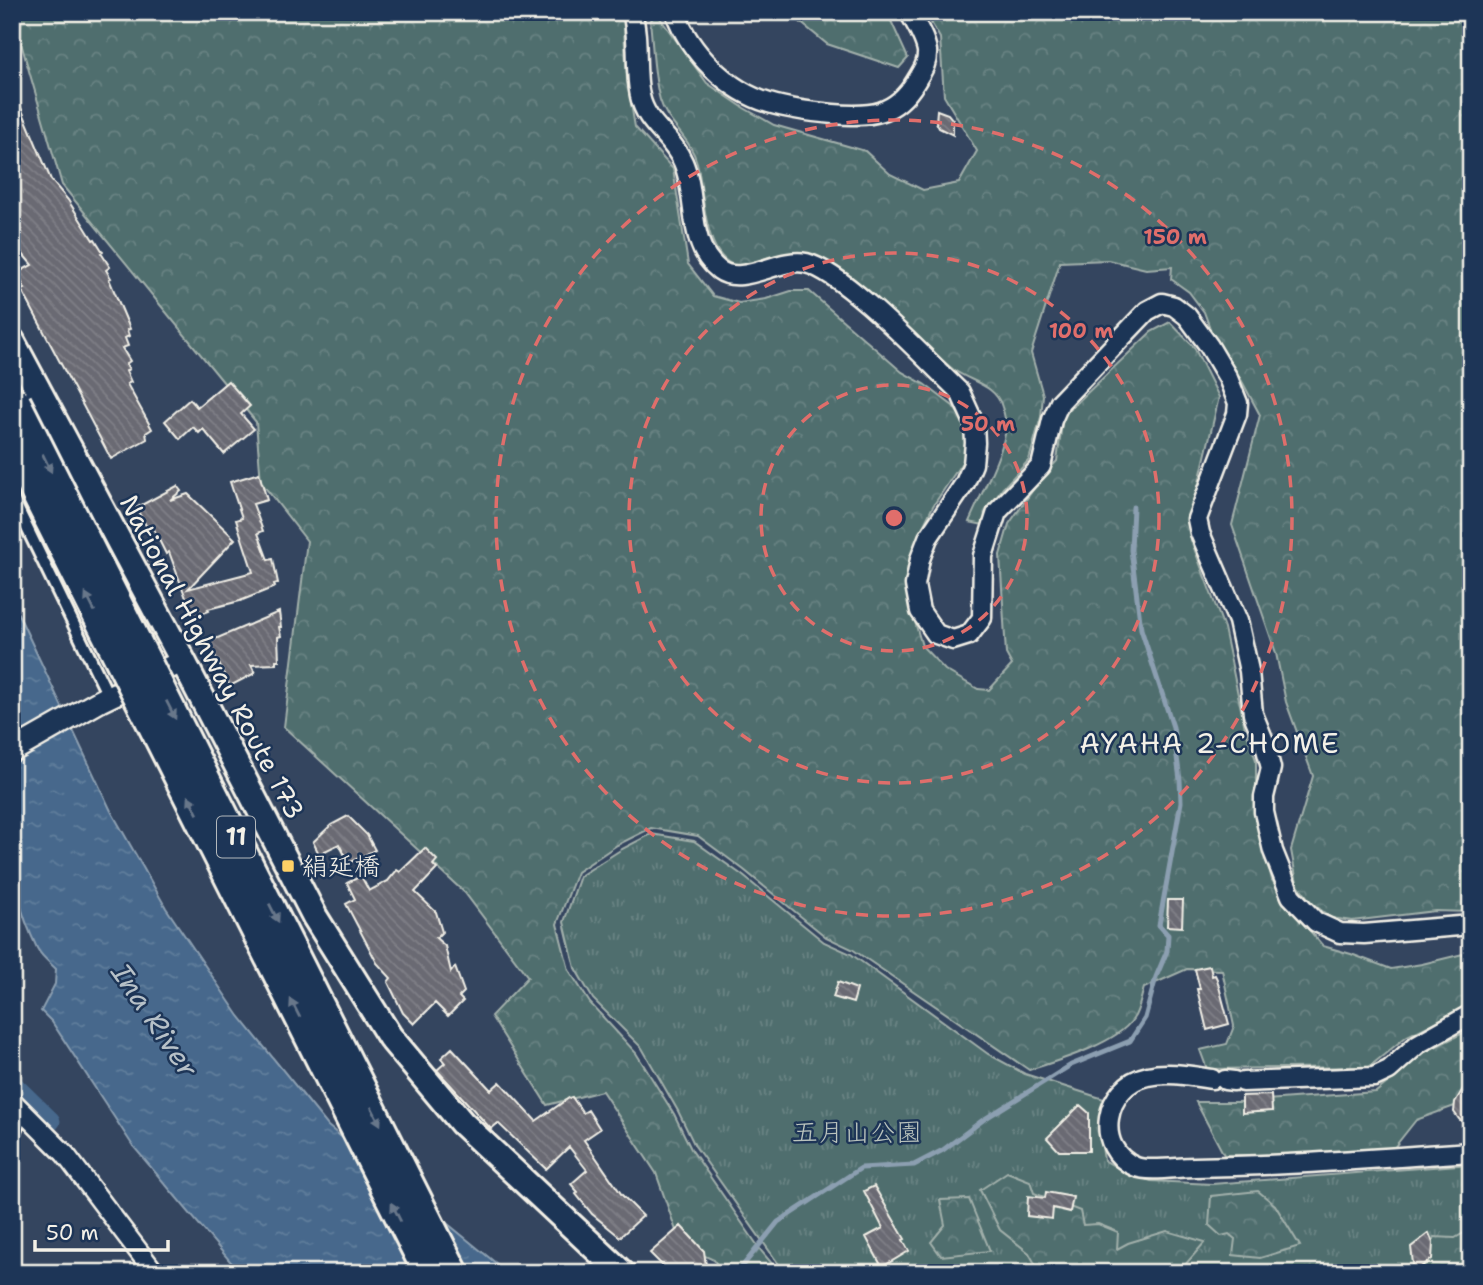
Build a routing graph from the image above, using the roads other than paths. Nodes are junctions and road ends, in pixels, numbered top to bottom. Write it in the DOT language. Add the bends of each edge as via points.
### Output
graph roads {
  1 [pos="632,12"];
  2 [pos="675,12"];
  3 [pos="909,12"];
  4 [pos="12,341"];
  5 [pos="17,402"];
  6 [pos="12,448"];
  7 [pos="12,497"];
  8 [pos="183,661"];
  9 [pos="102,694"];
  10 [pos="12,751"];
  11 [pos="1471,925"];
  12 [pos="1471,1014"];
  13 [pos="17,1105"];
  14 [pos="12,1133"];
  15 [pos="1471,1152"];
  16 [pos="155,1273"];
  17 [pos="427,1273"];
  18 [pos="455,1273"];
  19 [pos="622,1273"];
  1 -- 11 [label="street" via="643,109 684,163 699,242 712,263 733,275 793,262 830,273 960,392 967,406 974,423 973,464 928,538 915,585 920,611 936,634 953,640 969,635 982,618 983,556 997,512 1041,467 1060,402 1147,311 1162,303 1187,316 1228,378 1238,403 1198,519 1238,621 1253,714 1270,768 1264,812 1291,896 1315,922 1340,933"];
  2 -- 3 [label="street" via="696,52 746,93 768,103 856,116 875,114 900,102 926,65 925,43"];
  4 -- 8 [label="highway, National Highway Route 173"];
  5 -- 18 [label="highway, 11, one-way, bridge"];
  17 -- 6 [label="highway, 11, one-way, bridge"];
  7 -- 9 [label="street"];
  8 -- 9 [label="main road"];
  8 -- 19 [label="highway, National Highway Route 173" via="315,917 390,1037 462,1123"];
  9 -- 10 [label="main road"];
  12 -- 15 [label="street" via="1418,1044 1374,1077 1229,1080 1147,1076 1117,1095 1107,1117 1118,1154 1139,1168 1237,1167"];
  13 -- 14 [label="street"];
  13 -- 16 [label="street" via="65,1154"];
}
